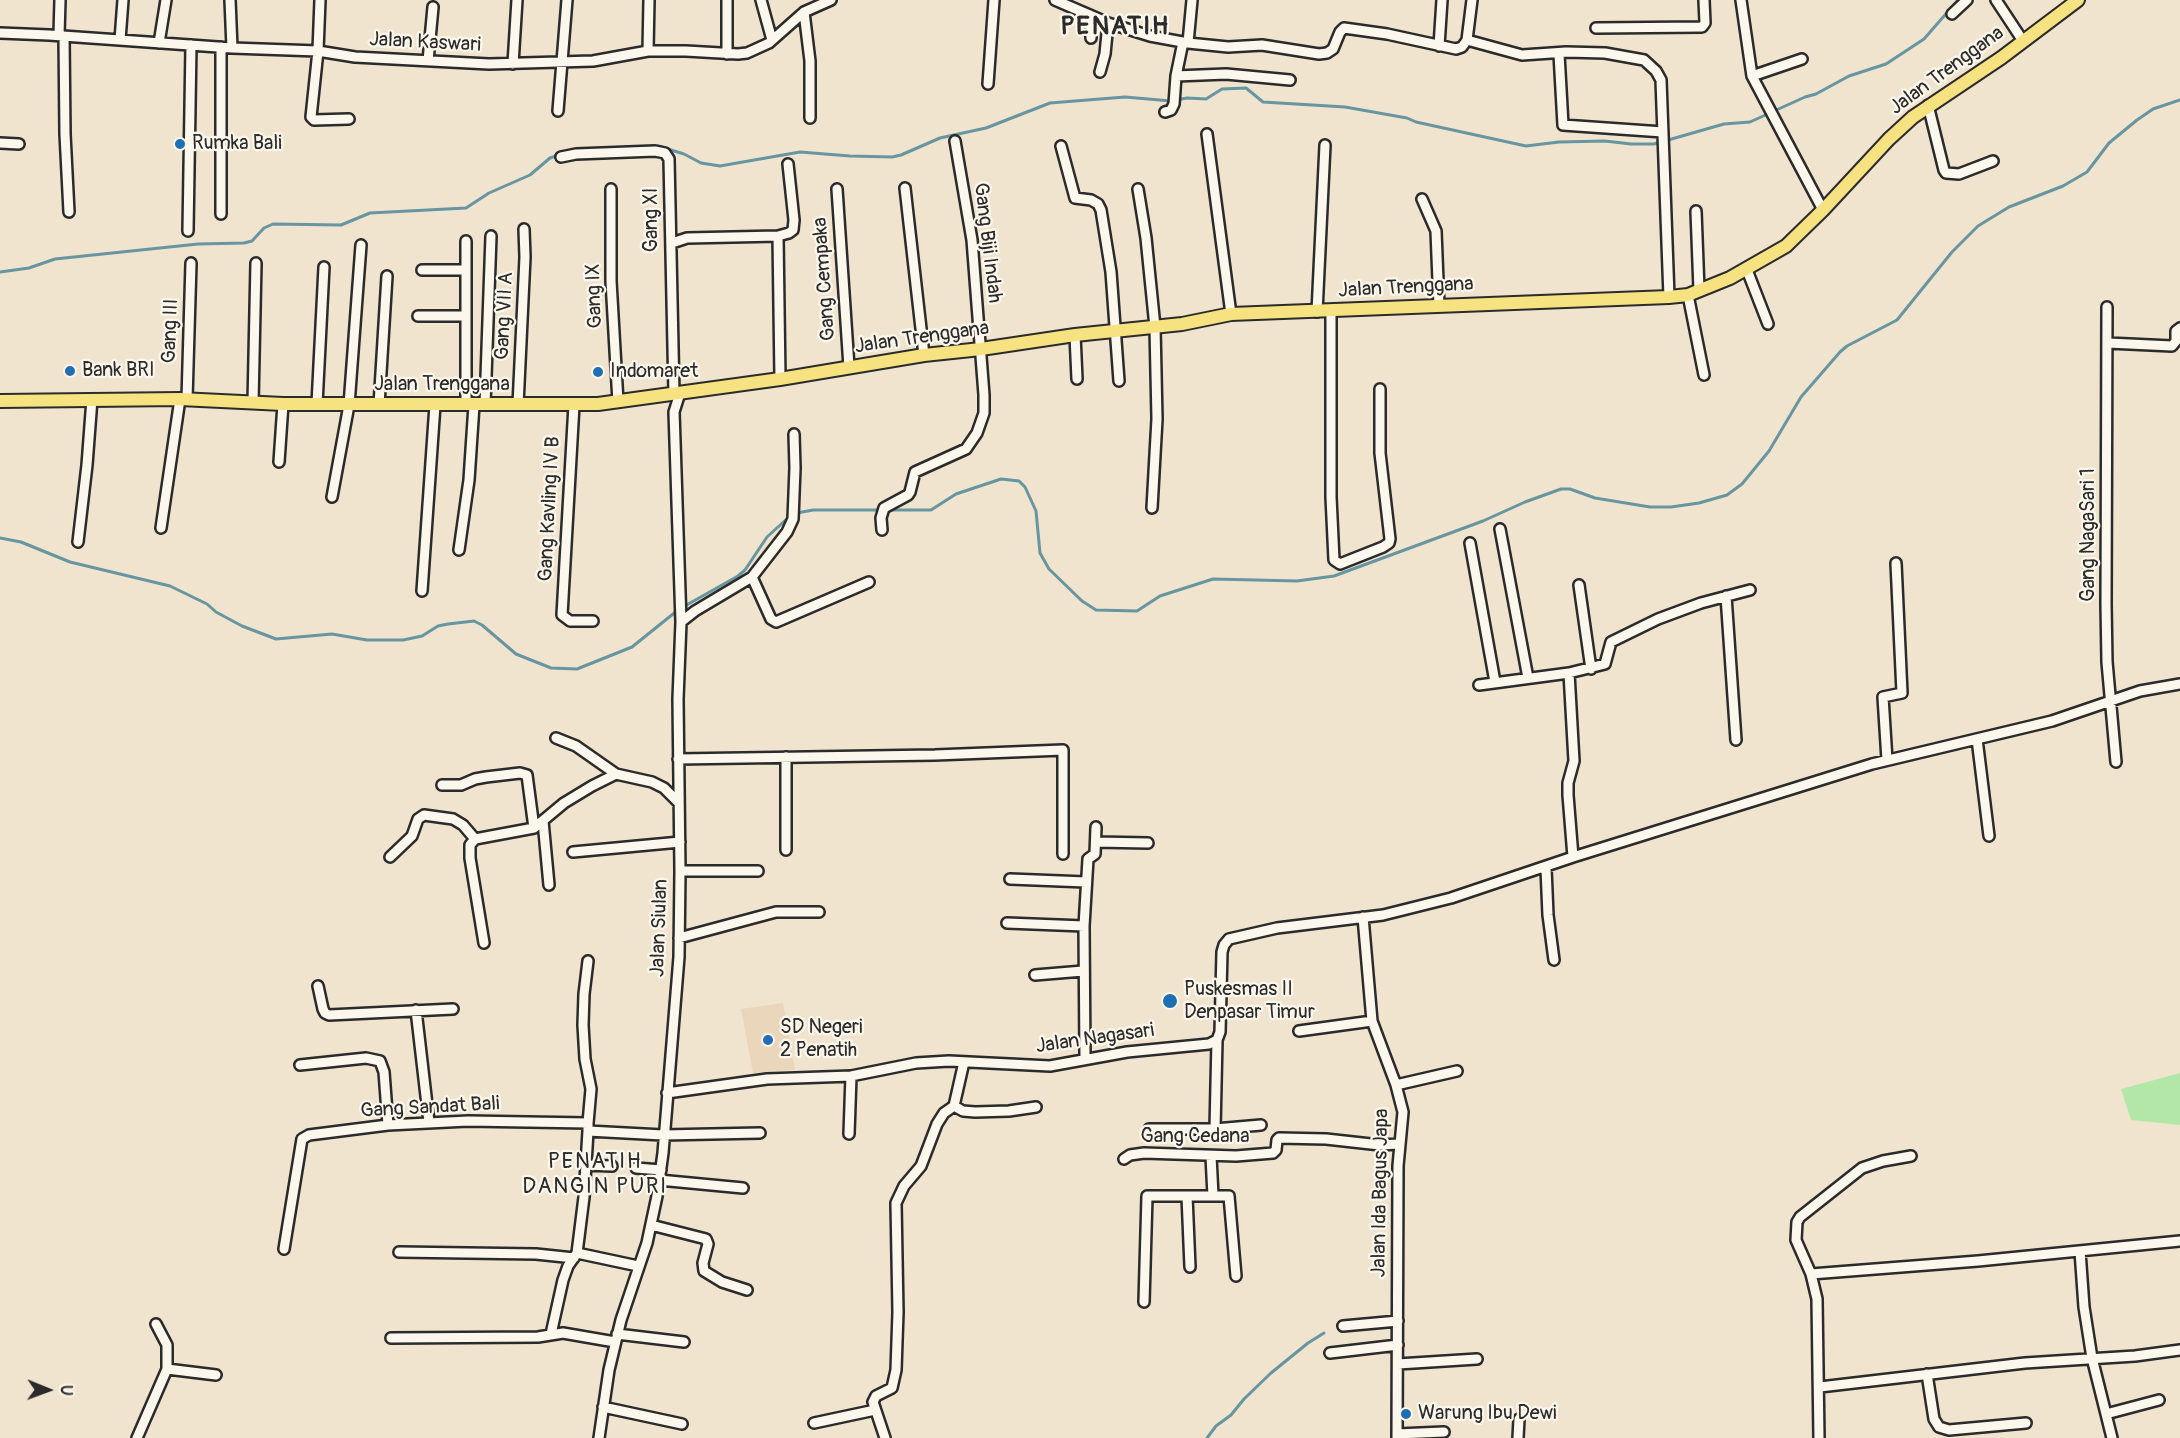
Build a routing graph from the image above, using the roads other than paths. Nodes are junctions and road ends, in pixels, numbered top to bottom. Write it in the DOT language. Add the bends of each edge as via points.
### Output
graph roads {
  1 [pos="60,0"];
  2 [pos="123,0"];
  3 [pos="166,0"];
  4 [pos="230,0"];
  5 [pos="320,0"];
  6 [pos="517,0"];
  7 [pos="567,0"];
  8 [pos="650,0"];
  9 [pos="727,0"];
  10 [pos="761,0"];
  11 [pos="831,0"];
  12 [pos="994,0"];
  13 [pos="1055,0"];
  14 [pos="1192,0"];
  15 [pos="1443,0"];
  16 [pos="1472,0"];
  17 [pos="1704,0"];
  18 [pos="1741,0"];
  19 [pos="1967,0"];
  20 [pos="1996,0"];
  21 [pos="2079,0"];
  22 [pos="818,2"];
  23 [pos="433,7"];
  24 [pos="804,12"];
  25 [pos="1952,14"];
  26 [pos="1090,15"];
  27 [pos="1108,23"];
  28 [pos="1596,28"];
  29 [pos="0,33"];
  30 [pos="62,36"];
  31 [pos="1091,38"];
  32 [pos="120,40"];
  33 [pos="772,40"];
  34 [pos="1467,40"];
  35 [pos="2023,41"];
  36 [pos="159,43"];
  37 [pos="1185,43"];
  38 [pos="191,45"];
  39 [pos="1439,46"];
  40 [pos="221,47"];
  41 [pos="232,48"];
  42 [pos="318,51"];
  43 [pos="648,51"];
  44 [pos="727,54"];
  45 [pos="1559,54"];
  46 [pos="1802,59"];
  47 [pos="428,61"];
  48 [pos="562,62"];
  49 [pos="513,64"];
  50 [pos="1100,72"];
  51 [pos="1176,76"];
  52 [pos="1752,76"];
  53 [pos="1290,80"];
  54 [pos="988,84"];
  55 [pos="1928,105"];
  56 [pos="558,111"];
  57 [pos="1165,112"];
  58 [pos="810,118"];
  59 [pos="349,119"];
  60 [pos="1663,132"];
  61 [pos="1207,134"];
  62 [pos="955,141"];
  63 [pos="0,143"];
  64 [pos="19,144"];
  65 [pos="1325,145"];
  66 [pos="1061,146"];
  67 [pos="561,157"];
  68 [pos="1993,161"];
  69 [pos="788,164"];
  70 [pos="905,188"];
  71 [pos="611,189"];
  72 [pos="837,189"];
  73 [pos="1138,189"];
  74 [pos="1422,199"];
  75 [pos="1823,210"];
  76 [pos="1696,211"];
  77 [pos="69,212"];
  78 [pos="221,214"];
  79 [pos="524,229"];
  80 [pos="188,231"];
  81 [pos="491,236"];
  82 [pos="778,236"];
  83 [pos="466,241"];
  84 [pos="672,243"];
  85 [pos="361,245"];
  86 [pos="191,263"];
  87 [pos="256,263"];
  88 [pos="324,267"];
  89 [pos="422,270"];
  90 [pos="466,270"];
  91 [pos="1747,270"];
  92 [pos="387,276"];
  93 [pos="1694,292"];
  94 [pos="1669,297"];
  95 [pos="1440,306"];
  96 [pos="2107,307"];
  97 [pos="1331,311"];
  98 [pos="1317,312"];
  99 [pos="1231,314"];
  100 [pos="418,316"];
  101 [pos="466,316"];
  102 [pos="1768,324"];
  103 [pos="1155,327"];
  104 [pos="2180,328"];
  105 [pos="1115,332"];
  106 [pos="1075,335"];
  107 [pos="2108,344"];
  108 [pos="981,349"];
  109 [pos="924,355"];
  110 [pos="849,367"];
  111 [pos="1704,375"];
  112 [pos="780,379"];
  113 [pos="1077,379"];
  114 [pos="1119,381"];
  115 [pos="1380,389"];
  116 [pos="674,394"];
  117 [pos="92,399"];
  118 [pos="183,399"];
  119 [pos="0,401"];
  120 [pos="618,402"];
  121 [pos="253,403"];
  122 [pos="284,404"];
  123 [pos="317,404"];
  124 [pos="349,405"];
  125 [pos="379,405"];
  126 [pos="435,405"];
  127 [pos="475,405"];
  128 [pos="518,405"];
  129 [pos="574,405"];
  130 [pos="794,434"];
  131 [pos="279,462"];
  132 [pos="332,497"];
  133 [pos="1152,508"];
  134 [pos="161,528"];
  135 [pos="1500,529"];
  136 [pos="882,530"];
  137 [pos="78,542"];
  138 [pos="1470,543"];
  139 [pos="459,550"];
  140 [pos="1896,563"];
  141 [pos="752,577"];
  142 [pos="869,582"];
  143 [pos="1580,585"];
  144 [pos="1750,590"];
  145 [pos="422,591"];
  146 [pos="1726,596"];
  147 [pos="593,621"];
  148 [pos="681,622"];
  149 [pos="1591,669"];
  150 [pos="1569,673"];
  151 [pos="1528,678"];
  152 [pos="1496,682"];
  153 [pos="2180,684"];
  154 [pos="1479,685"];
  155 [pos="2110,701"];
  156 [pos="556,738"];
  157 [pos="1977,739"];
  158 [pos="1736,740"];
  159 [pos="786,757"];
  160 [pos="1887,760"];
  161 [pos="2116,762"];
  162 [pos="679,764"];
  163 [pos="616,774"];
  164 [pos="442,785"];
  165 [pos="678,802"];
  166 [pos="543,821"];
  167 [pos="1096,827"];
  168 [pos="534,828"];
  169 [pos="1989,836"];
  170 [pos="475,839"];
  171 [pos="680,842"];
  172 [pos="1096,842"];
  173 [pos="1148,843"];
  174 [pos="786,850"];
  175 [pos="573,852"];
  176 [pos="1063,854"];
  177 [pos="390,857"];
  178 [pos="1573,857"];
  179 [pos="1545,868"];
  180 [pos="680,870"];
  181 [pos="758,871"];
  182 [pos="1010,879"];
  183 [pos="1086,882"];
  184 [pos="549,885"];
  185 [pos="819,912"];
  186 [pos="1363,917"];
  187 [pos="1007,923"];
  188 [pos="1084,926"];
  189 [pos="679,939"];
  190 [pos="484,943"];
  191 [pos="1554,960"];
  192 [pos="588,962"];
  193 [pos="1083,971"];
  194 [pos="1035,975"];
  195 [pos="318,986"];
  196 [pos="453,1009"];
  197 [pos="416,1010"];
  198 [pos="1372,1022"];
  199 [pos="1299,1031"];
  200 [pos="1217,1040"];
  201 [pos="1085,1059"];
  202 [pos="964,1062"];
  203 [pos="300,1065"];
  204 [pos="1457,1071"];
  205 [pos="851,1077"];
  206 [pos="1396,1085"];
  207 [pos="667,1093"];
  208 [pos="954,1106"];
  209 [pos="1036,1107"];
  210 [pos="429,1122"];
  211 [pos="388,1125"];
  212 [pos="1261,1125"];
  213 [pos="588,1127"];
  214 [pos="1149,1129"];
  215 [pos="1215,1129"];
  216 [pos="760,1133"];
  217 [pos="849,1134"];
  218 [pos="663,1135"];
  219 [pos="1399,1144"];
  220 [pos="1211,1156"];
  221 [pos="1911,1156"];
  222 [pos="1124,1159"];
  223 [pos="585,1165"];
  224 [pos="612,1166"];
  225 [pos="636,1168"];
  226 [pos="660,1175"];
  227 [pos="743,1188"];
  228 [pos="1187,1196"];
  229 [pos="1213,1196"];
  230 [pos="651,1225"];
  231 [pos="2180,1241"];
  232 [pos="284,1249"];
  233 [pos="2080,1251"];
  234 [pos="399,1252"];
  235 [pos="575,1256"];
  236 [pos="638,1266"];
  237 [pos="1190,1267"];
  238 [pos="1810,1274"];
  239 [pos="1236,1276"];
  240 [pos="747,1290"];
  241 [pos="1144,1302"];
  242 [pos="1398,1321"];
  243 [pos="156,1324"];
  244 [pos="1343,1326"];
  245 [pos="551,1334"];
  246 [pos="391,1338"];
  247 [pos="616,1338"];
  248 [pos="684,1342"];
  249 [pos="1398,1345"];
  250 [pos="2180,1350"];
  251 [pos="1330,1353"];
  252 [pos="2092,1358"];
  253 [pos="1477,1359"];
  254 [pos="1398,1364"];
  255 [pos="167,1370"];
  256 [pos="1927,1374"];
  257 [pos="216,1375"];
  258 [pos="1820,1387"];
  259 [pos="2158,1400"];
  260 [pos="603,1407"];
  261 [pos="875,1410"];
  262 [pos="2106,1414"];
  263 [pos="1519,1419"];
  264 [pos="814,1423"];
  265 [pos="682,1424"];
  266 [pos="2026,1424"];
  267 [pos="1998,1427"];
  268 [pos="1444,1432"];
  269 [pos="1397,1436"];
  270 [pos="137,1438"];
  271 [pos="599,1438"];
  272 [pos="885,1438"];
  273 [pos="1518,1438"];
  274 [pos="1819,1438"];
  275 [pos="1999,1438"];
  276 [pos="2112,1438"];
  1 -- 30 [label="street"];
  2 -- 32 [label="street"];
  3 -- 36 [label="street"];
  4 -- 41 [label="street"];
  5 -- 42 [label="street"];
  6 -- 49 [label="street"];
  7 -- 48 [label="street"];
  8 -- 43 [label="street"];
  9 -- 44 [label="street"];
  10 -- 33 [label="street"];
  11 -- 22 [label="street, Jalan Kaswari"];
  12 -- 54 [label="street"];
  13 -- 26 [label="street"];
  14 -- 37 [label="street"];
  15 -- 39 [label="street"];
  16 -- 34 [label="street"];
  17 -- 28 [label="street" via="1702,27"];
  18 -- 52 [label="street"];
  19 -- 25 [label="street"];
  20 -- 35 [label="street"];
  21 -- 35 [label="main road, Jalan Trenggana"];
  22 -- 24 [label="street, Jalan Kaswari"];
  23 -- 47 [label="street"];
  24 -- 33 [label="street, Jalan Kaswari"];
  24 -- 58 [label="street" via="810,61"];
  26 -- 27 [label="street"];
  26 -- 31 [label="street"];
  27 -- 37 [label="street"];
  27 -- 50 [label="street"];
  29 -- 30 [label="street, Jalan Kaswari"];
  30 -- 32 [label="street, Jalan Kaswari"];
  30 -- 77 [label="street"];
  32 -- 36 [label="street, Jalan Kaswari"];
  33 -- 44 [label="street, Jalan Kaswari" via="757,50"];
  34 -- 39 [label="street" via="1456,49"];
  34 -- 45 [label="street" via="1522,55"];
  35 -- 55 [label="main road, Jalan Trenggana"];
  36 -- 38 [label="street, Jalan Kaswari"];
  37 -- 39 [label="street" via="1263,45 1319,54 1333,48 1344,28"];
  37 -- 51 [label="street"];
  38 -- 40 [label="street, Jalan Kaswari"];
  38 -- 80 [label="street"];
  40 -- 41 [label="street, Jalan Kaswari"];
  40 -- 78 [label="street"];
  41 -- 42 [label="street, Jalan Kaswari"];
  42 -- 47 [label="street, Jalan Kaswari"];
  42 -- 59 [label="street" via="311,118"];
  43 -- 44 [label="street, Jalan Kaswari"];
  43 -- 48 [label="street, Jalan Kaswari" via="594,61"];
  45 -- 60 [label="street" via="1605,53 1650,63 1661,80"];
  45 -- 60 [label="street" via="1563,125"];
  46 -- 52 [label="street"];
  47 -- 49 [label="street, Jalan Kaswari"];
  48 -- 49 [label="street, Jalan Kaswari"];
  48 -- 56 [label="street"];
  51 -- 53 [label="street" via="1232,74"];
  51 -- 57 [label="street" via="1174,104"];
  52 -- 75 [label="street"];
  55 -- 68 [label="street" via="1946,173 1959,174"];
  55 -- 75 [label="main road, Jalan Trenggana" via="1889,139"];
  60 -- 94 [label="street"];
  61 -- 99 [label="street"];
  62 -- 108 [label="street, Gang Biji Indah" via="972,240"];
  63 -- 64 [label="street"];
  65 -- 98 [label="street"];
  66 -- 105 [label="street" via="1075,198 1091,200 1101,210"];
  67 -- 84 [label="street, Gang XI" via="664,153 670,167"];
  69 -- 82 [label="street" via="795,225 789,233"];
  70 -- 109 [label="street"];
  71 -- 120 [label="street, Gang IX" via="611,281"];
  72 -- 110 [label="street, Gang Cempaka"];
  73 -- 103 [label="street"];
  74 -- 95 [label="street" via="1436,231"];
  75 -- 91 [label="main road, Jalan Trenggana" via="1795,239"];
  76 -- 93 [label="street"];
  79 -- 128 [label="street, Gang VII A"];
  81 -- 127 [label="street"];
  82 -- 84 [label="street" via="687,238"];
  82 -- 112 [label="street"];
  83 -- 90 [label="street"];
  84 -- 116 [label="street, Gang XI"];
  85 -- 124 [label="street"];
  86 -- 118 [label="street, Gang III"];
  87 -- 121 [label="street"];
  88 -- 123 [label="street"];
  89 -- 90 [label="street"];
  90 -- 101 [label="street"];
  91 -- 93 [label="main road, Jalan Trenggana"];
  91 -- 102 [label="street"];
  92 -- 125 [label="street"];
  93 -- 94 [label="main road, Jalan Trenggana"];
  93 -- 111 [label="street"];
  94 -- 95 [label="main road, Jalan Trenggana"];
  95 -- 97 [label="main road, Jalan Trenggana"];
  96 -- 107 [label="street, Gang NagaSari 1"];
  97 -- 98 [label="main road, Jalan Trenggana"];
  97 -- 115 [label="street" via="1331,497 1334,560 1340,564 1383,547 1390,539 1380,453"];
  98 -- 99 [label="main road, Jalan Trenggana"];
  99 -- 103 [label="main road, Jalan Trenggana"];
  100 -- 101 [label="street"];
  101 -- 127 [label="street"];
  103 -- 105 [label="main road, Jalan Trenggana"];
  103 -- 133 [label="street" via="1157,418"];
  104 -- 107 [label="street" via="2172,345"];
  105 -- 106 [label="main road, Jalan Trenggana"];
  105 -- 114 [label="street"];
  106 -- 108 [label="main road, Jalan Trenggana"];
  106 -- 113 [label="street"];
  107 -- 155 [label="street, Gang NagaSari 1" via="2106,604"];
  108 -- 109 [label="main road, Jalan Trenggana"];
  108 -- 136 [label="street, Gang Biji Indah" via="984,413 977,433 962,452 915,472 908,495 884,508"];
  109 -- 110 [label="main road, Jalan Trenggana"];
  110 -- 112 [label="main road, Jalan Trenggana"];
  112 -- 116 [label="main road, Jalan Trenggana"];
  116 -- 120 [label="main road, Jalan Trenggana"];
  116 -- 148 [label="street, Jalan Siulan"];
  117 -- 118 [label="main road, Jalan Trenggana"];
  117 -- 119 [label="main road, Jalan Trenggana"];
  117 -- 137 [label="street"];
  118 -- 121 [label="main road, Jalan Trenggana"];
  118 -- 134 [label="street, Gang III"];
  120 -- 129 [label="main road, Jalan Trenggana"];
  121 -- 122 [label="main road, Jalan Trenggana"];
  122 -- 123 [label="main road, Jalan Trenggana"];
  122 -- 131 [label="street"];
  123 -- 124 [label="main road, Jalan Trenggana"];
  124 -- 125 [label="main road, Jalan Trenggana"];
  124 -- 132 [label="street"];
  125 -- 126 [label="main road, Jalan Trenggana"];
  126 -- 127 [label="main road, Jalan Trenggana"];
  126 -- 145 [label="street"];
  127 -- 128 [label="main road, Jalan Trenggana"];
  127 -- 139 [label="street"];
  128 -- 129 [label="main road, Jalan Trenggana"];
  129 -- 147 [label="street, Gang Kavling IV B" via="562,615 570,621"];
  130 -- 141 [label="street" via="794,512 787,532"];
  135 -- 151 [label="street"];
  138 -- 152 [label="street"];
  140 -- 160 [label="street" via="1902,693 1883,697"];
  141 -- 142 [label="street" via="776,622"];
  141 -- 148 [label="street"];
  143 -- 149 [label="street"];
  144 -- 146 [label="street"];
  146 -- 149 [label="street" via="1658,619 1611,642 1605,664"];
  146 -- 158 [label="street"];
  148 -- 162 [label="street, Jalan Siulan"];
  149 -- 150 [label="street"];
  150 -- 151 [label="street"];
  150 -- 178 [label="street" via="1574,761 1568,795"];
  151 -- 152 [label="street"];
  152 -- 154 [label="street"];
  153 -- 155 [label="street"];
  155 -- 157 [label="street" via="2052,721"];
  155 -- 161 [label="street, Gang NagaSari 1"];
  156 -- 163 [label="street" via="576,746"];
  157 -- 160 [label="street"];
  157 -- 169 [label="street"];
  159 -- 162 [label="street"];
  159 -- 174 [label="street"];
  159 -- 176 [label="street" via="1064,750"];
  160 -- 178 [label="street"];
  162 -- 165 [label="street, Jalan Siulan"];
  163 -- 165 [label="street" via="652,782"];
  163 -- 166 [label="street" via="564,803"];
  164 -- 168 [label="street" via="526,775"];
  165 -- 171 [label="street, Jalan Siulan"];
  166 -- 168 [label="street"];
  166 -- 184 [label="street"];
  167 -- 172 [label="street"];
  168 -- 170 [label="street"];
  170 -- 177 [label="street" via="453,819 424,815 418,819 412,836"];
  170 -- 190 [label="street" via="470,845 470,858"];
  171 -- 175 [label="street"];
  171 -- 180 [label="street, Jalan Siulan"];
  172 -- 173 [label="street"];
  172 -- 183 [label="street" via="1095,854 1088,859"];
  178 -- 179 [label="street"];
  179 -- 186 [label="street" via="1451,898"];
  179 -- 191 [label="street"];
  180 -- 181 [label="street"];
  180 -- 189 [label="street, Jalan Siulan"];
  182 -- 183 [label="street"];
  183 -- 188 [label="street"];
  185 -- 189 [label="street" via="776,912"];
  186 -- 198 [label="street, Jalan Ida Bagus Japa"];
  186 -- 200 [label="street" via="1277,928 1226,941 1221,952"];
  187 -- 188 [label="street"];
  188 -- 193 [label="street"];
  189 -- 207 [label="street, Jalan Siulan"];
  192 -- 213 [label="street" via="583,1025 591,1089"];
  193 -- 194 [label="street"];
  193 -- 201 [label="street"];
  195 -- 197 [label="street" via="323,1009 329,1015"];
  196 -- 197 [label="street"];
  197 -- 210 [label="street"];
  198 -- 199 [label="street"];
  198 -- 206 [label="street, Jalan Ida Bagus Japa"];
  200 -- 201 [label="street, Jalan Nagasari"];
  200 -- 215 [label="street"];
  201 -- 202 [label="street, Jalan Nagasari" via="1038,1066"];
  202 -- 205 [label="street, Jalan Nagasari" via="916,1063"];
  202 -- 208 [label="street"];
  203 -- 211 [label="street" via="380,1060"];
  204 -- 206 [label="street"];
  205 -- 207 [label="street, Jalan Nagasari" via="767,1079"];
  205 -- 217 [label="street"];
  206 -- 219 [label="street, Jalan Ida Bagus Japa" via="1402,1112"];
  207 -- 218 [label="street, Jalan Siulan"];
  208 -- 209 [label="street" via="975,1113"];
  208 -- 261 [label="street" via="944,1113 921,1166 896,1203 896,1370 892,1388 873,1398"];
  210 -- 211 [label="street, Gang Sandat Bali"];
  210 -- 213 [label="street, Gang Sandat Bali"];
  211 -- 232 [label="street, Gang Sandat Bali" via="302,1139"];
  212 -- 215 [label="street"];
  213 -- 218 [label="street, Gang Sandat Bali"];
  213 -- 223 [label="street"];
  214 -- 215 [label="street"];
  216 -- 218 [label="street, Gang Sandat Bali"];
  218 -- 226 [label="street, Jalan Siulan"];
  219 -- 220 [label="street, Gang Cedana" via="1280,1138 1273,1153"];
  219 -- 242 [label="street, Jalan Ida Bagus Japa"];
  220 -- 222 [label="street, Gang Cedana" via="1144,1153"];
  220 -- 229 [label="street"];
  221 -- 238 [label="street" via="1862,1168 1800,1217 1796,1240"];
  223 -- 224 [label="street"];
  223 -- 235 [label="street"];
  225 -- 226 [label="street"];
  226 -- 227 [label="street"];
  226 -- 230 [label="street, Jalan Siulan"];
  228 -- 229 [label="street"];
  228 -- 237 [label="street"];
  228 -- 241 [label="street" via="1147,1196"];
  229 -- 239 [label="street" via="1229,1196"];
  230 -- 236 [label="street, Jalan Siulan"];
  230 -- 240 [label="street" via="706,1239 704,1271"];
  231 -- 233 [label="street"];
  233 -- 238 [label="street"];
  233 -- 252 [label="street"];
  234 -- 235 [label="street"];
  235 -- 236 [label="street"];
  235 -- 245 [label="street" via="563,1280"];
  236 -- 247 [label="street, Jalan Siulan"];
  238 -- 258 [label="street" via="1817,1299"];
  242 -- 244 [label="street"];
  242 -- 249 [label="street, Jalan Ida Bagus Japa"];
  243 -- 255 [label="street" via="167,1345"];
  245 -- 246 [label="street"];
  245 -- 247 [label="street"];
  247 -- 248 [label="street"];
  247 -- 260 [label="street, Jalan Siulan"];
  249 -- 251 [label="street"];
  249 -- 254 [label="street, Jalan Ida Bagus Japa"];
  250 -- 252 [label="street"];
  252 -- 256 [label="street"];
  252 -- 262 [label="street"];
  253 -- 254 [label="street"];
  254 -- 269 [label="street, Jalan Ida Bagus Japa"];
  255 -- 257 [label="street"];
  255 -- 270 [label="street"];
  256 -- 258 [label="street"];
  256 -- 267 [label="street" via="1934,1419 1940,1427"];
  258 -- 274 [label="street"];
  259 -- 262 [label="street"];
  260 -- 265 [label="street"];
  260 -- 271 [label="street, Jalan Siulan"];
  261 -- 264 [label="street"];
  261 -- 272 [label="street"];
  262 -- 276 [label="street"];
  263 -- 273 [label="street"];
  266 -- 267 [label="street"];
  267 -- 275 [label="street"];
  268 -- 269 [label="street"];
}
